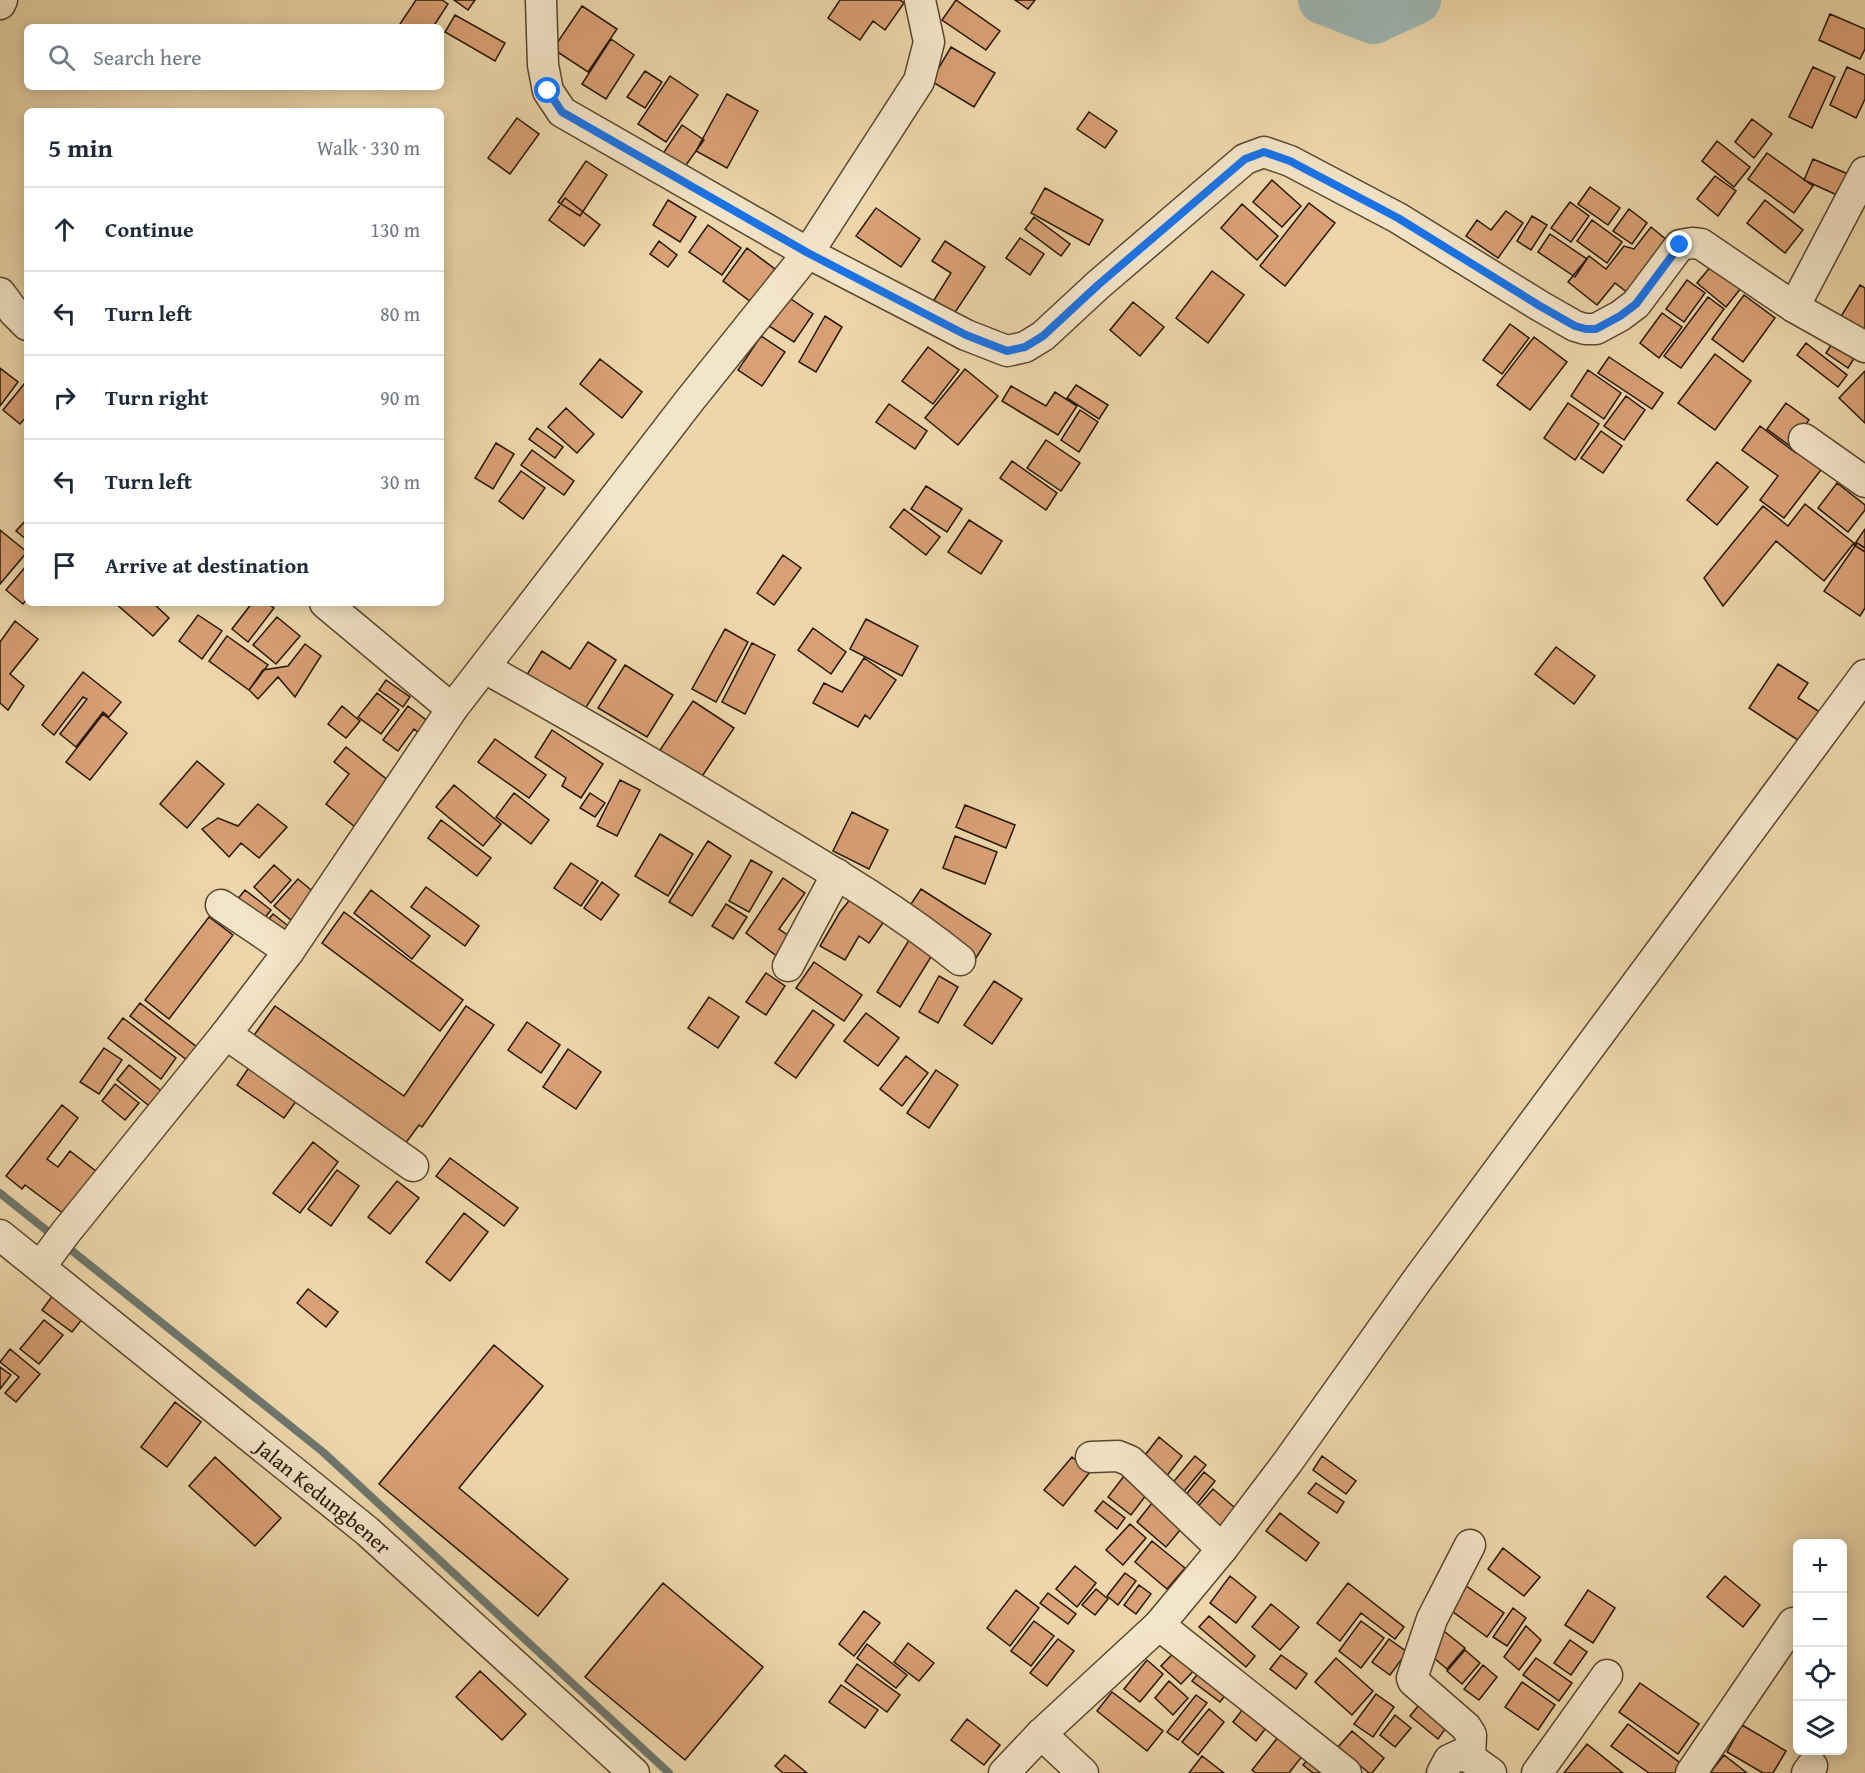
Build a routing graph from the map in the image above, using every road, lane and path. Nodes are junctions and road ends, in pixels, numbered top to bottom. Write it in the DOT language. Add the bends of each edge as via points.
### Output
graph roads {
  1 [pos="541,0"];
  2 [pos="920,0"];
  3 [pos="1865,172"];
  4 [pos="808,253"];
  5 [pos="0,292"];
  6 [pos="1794,307"];
  7 [pos="24,322"];
  8 [pos="1865,347"];
  9 [pos="1804,439"];
  10 [pos="1865,482"];
  11 [pos="329,606"];
  12 [pos="485,668"];
  13 [pos="1865,675"];
  14 [pos="452,709"];
  15 [pos="837,874"];
  16 [pos="221,905"];
  17 [pos="289,951"];
  18 [pos="960,960"];
  19 [pos="788,966"];
  20 [pos="226,1034"];
  21 [pos="413,1166"];
  22 [pos="0,1235"];
  23 [pos="52,1251"];
  24 [pos="1091,1457"];
  25 [pos="1470,1545"];
  26 [pos="1222,1549"];
  27 [pos="1793,1623"];
  28 [pos="1159,1624"];
  29 [pos="1607,1675"];
  30 [pos="1041,1734"];
  31 [pos="1481,1766"];
  32 [pos="634,1773"];
  33 [pos="1004,1773"];
  34 [pos="1083,1773"];
  35 [pos="1346,1773"];
  36 [pos="1442,1773"];
  37 [pos="1537,1773"];
  38 [pos="1691,1773"];
  1 -- 4 [label="street" via="543,65 548,91 562,112"];
  2 -- 4 [label="street" via="929,42 919,81"];
  3 -- 6 [label="street"];
  4 -- 6 [label="street" via="966,335 1007,351 1025,347 1043,336 1245,159 1264,152 1290,161 1398,218 1575,326 1596,329 1620,316 1636,304 1680,245 1692,243 1701,244"];
  4 -- 12 [label="street"];
  5 -- 7 [label="street"];
  6 -- 8 [label="street"];
  9 -- 10 [label="street"];
  11 -- 14 [label="street"];
  12 -- 14 [label="street"];
  12 -- 15 [label="street"];
  13 -- 26 [label="street"];
  14 -- 17 [label="street"];
  15 -- 18 [label="street" via="923,930"];
  15 -- 19 [label="street"];
  16 -- 17 [label="street"];
  17 -- 20 [label="street"];
  20 -- 21 [label="street"];
  20 -- 23 [label="street"];
  22 -- 23 [label="street, Jalan Kedungbener"];
  23 -- 32 [label="street, Jalan Kedungbener"];
  24 -- 26 [label="street" via="1118,1456 1130,1461"];
  25 -- 31 [label="street" via="1432,1620 1412,1678 1466,1727"];
  26 -- 28 [label="street"];
  27 -- 38 [label="street"];
  28 -- 30 [label="street"];
  28 -- 35 [label="street"];
  29 -- 37 [label="street"];
  30 -- 33 [label="street"];
  30 -- 34 [label="street"];
  31 -- 36 [label="street" via="1460,1755 1449,1760"];
}
